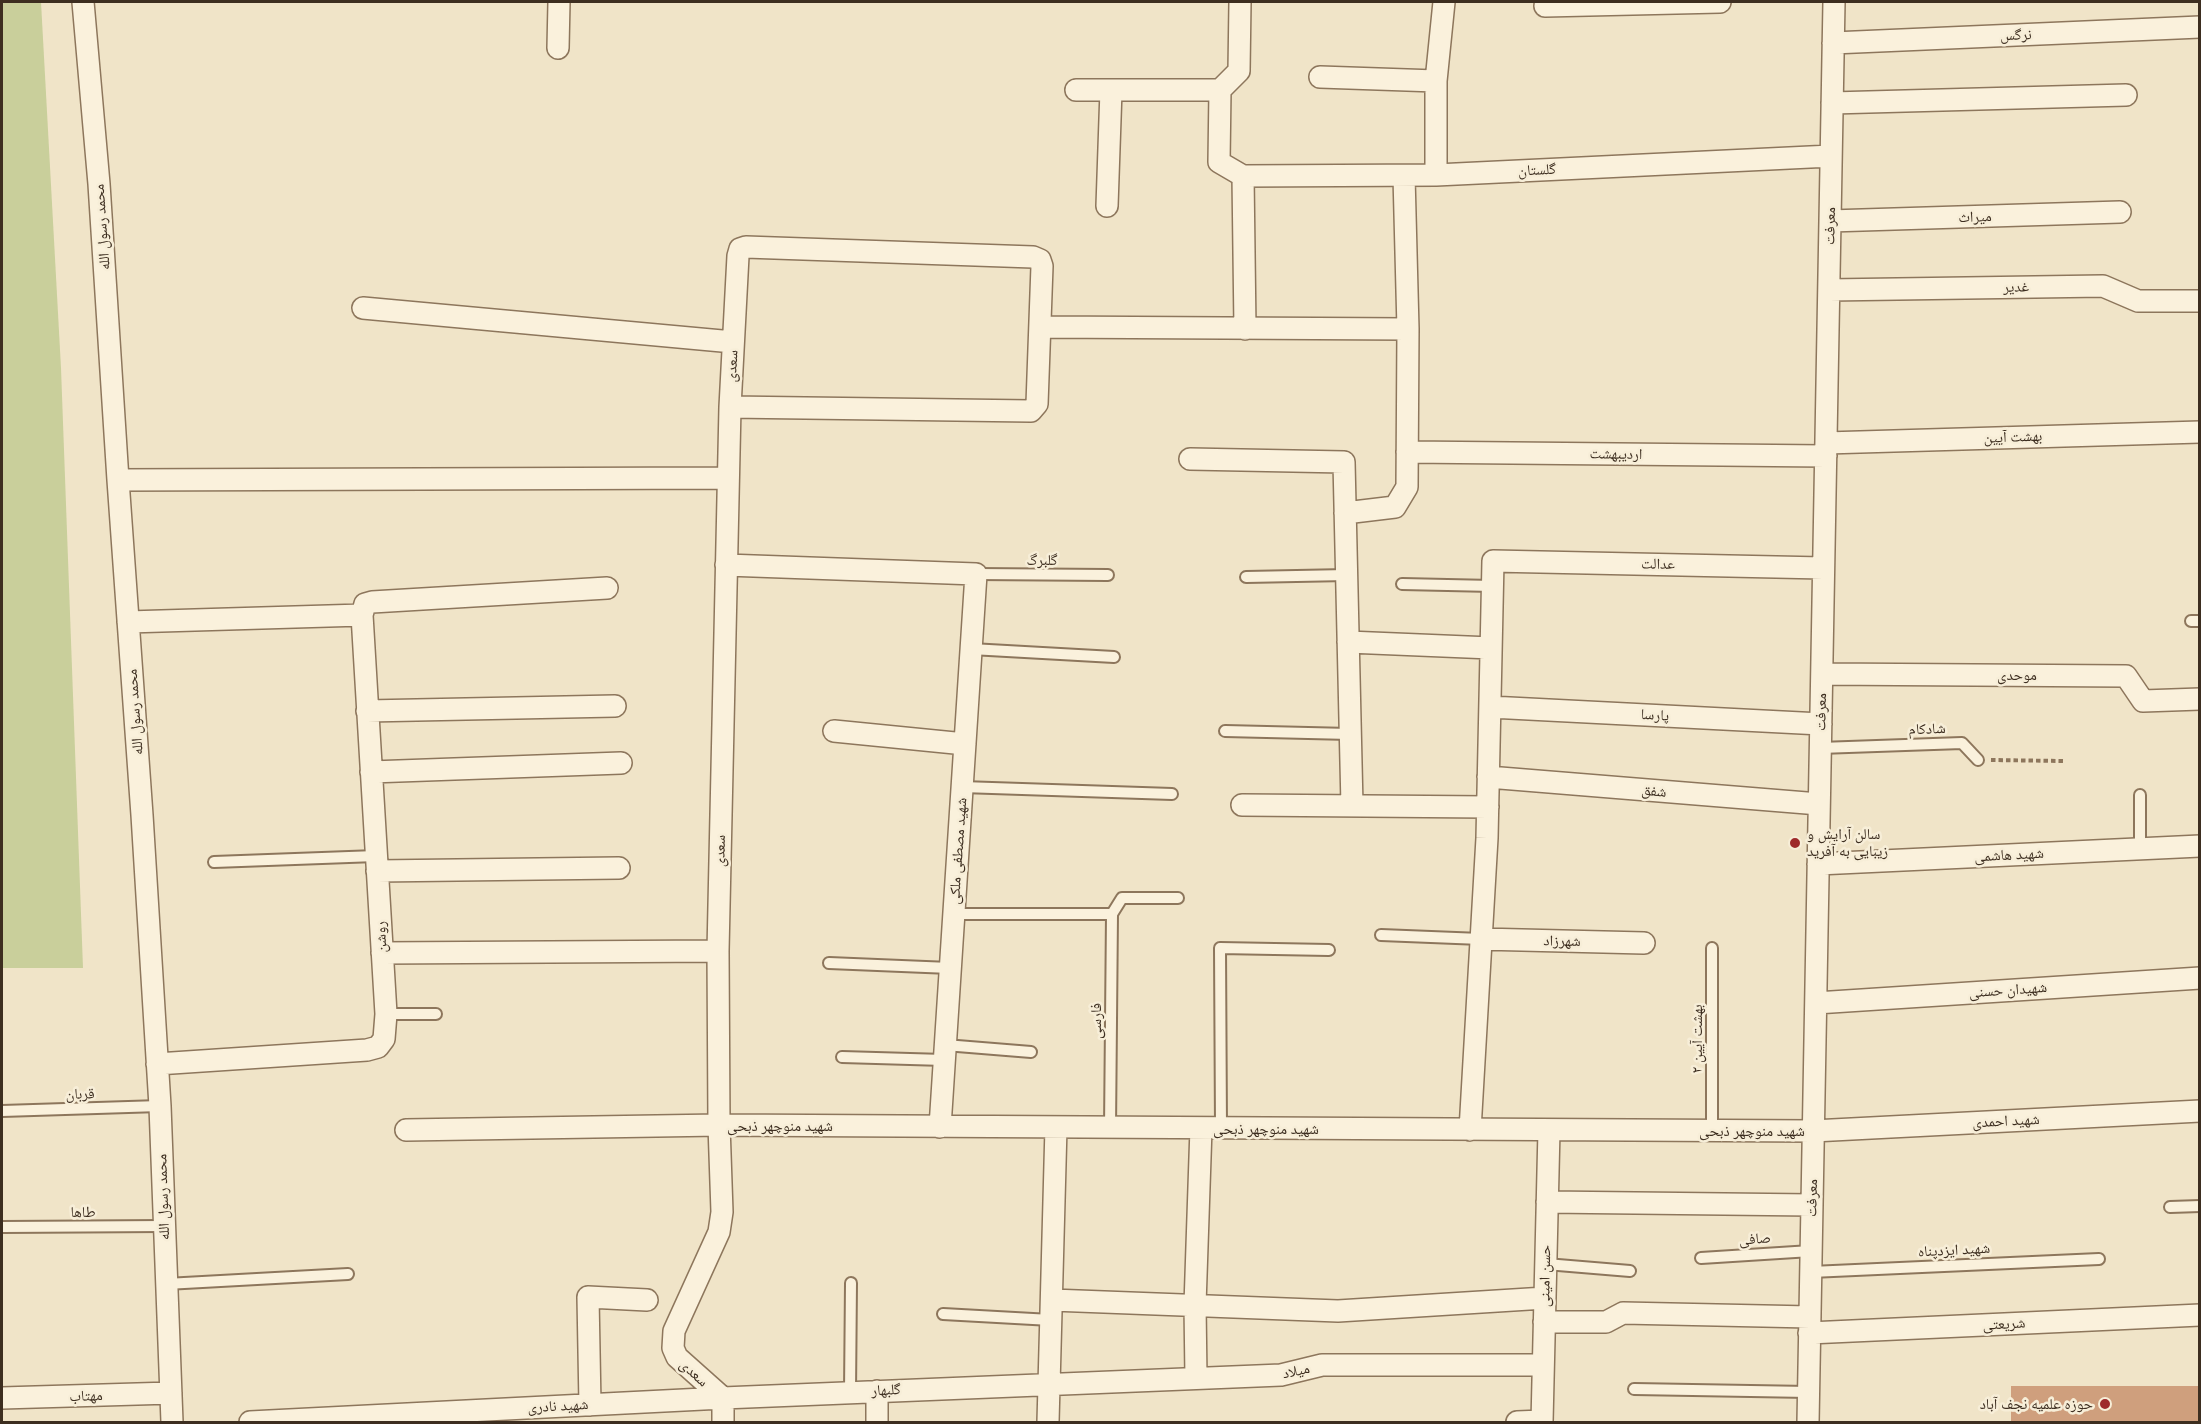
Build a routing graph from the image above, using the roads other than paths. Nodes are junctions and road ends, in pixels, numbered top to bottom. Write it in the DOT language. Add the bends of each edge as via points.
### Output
graph roads {
  1 [pos="83,2"];
  2 [pos="559,2"];
  3 [pos="1240,2"];
  4 [pos="1444,2"];
  5 [pos="1720,2"];
  6 [pos="1834,2"];
  7 [pos="1545,6"];
  8 [pos="2199,27"];
  9 [pos="1833,43"];
  10 [pos="558,48"];
  11 [pos="1320,76"];
  12 [pos="1436,81"];
  13 [pos="1076,90"];
  14 [pos="1110,90"];
  15 [pos="1220,90"];
  16 [pos="2126,94"];
  17 [pos="1832,103"];
  18 [pos="1831,156"];
  19 [pos="1243,176"];
  20 [pos="1404,176"];
  21 [pos="1436,176"];
  22 [pos="1107,206"];
  23 [pos="2120,212"];
  24 [pos="1830,221"];
  25 [pos="1829,290"];
  26 [pos="2199,301"];
  27 [pos="363,308"];
  28 [pos="1041,327"];
  29 [pos="1245,329"];
  30 [pos="1408,329"];
  31 [pos="733,342"];
  32 [pos="730,407"];
  33 [pos="2199,432"];
  34 [pos="1826,449"];
  35 [pos="1407,452"];
  36 [pos="1190,459"];
  37 [pos="728,478"];
  38 [pos="118,480"];
  39 [pos="1345,513"];
  40 [pos="726,565"];
  41 [pos="1823,568"];
  42 [pos="976,574"];
  43 [pos="1108,575"];
  44 [pos="1347,575"];
  45 [pos="1246,577"];
  46 [pos="1402,584"];
  47 [pos="1492,586"];
  48 [pos="607,588"];
  49 [pos="363,609"];
  50 [pos="128,622"];
  51 [pos="1348,642"];
  52 [pos="971,648"];
  53 [pos="1491,648"];
  54 [pos="1114,657"];
  55 [pos="1822,674"];
  56 [pos="2199,699"];
  57 [pos="615,706"];
  58 [pos="1490,707"];
  59 [pos="367,711"];
  60 [pos="1821,724"];
  61 [pos="834,731"];
  62 [pos="1225,731"];
  63 [pos="1350,734"];
  64 [pos="965,744"];
  65 [pos="1820,748"];
  66 [pos="1978,760"];
  67 [pos="621,763"];
  68 [pos="371,772"];
  69 [pos="1488,777"];
  70 [pos="962,787"];
  71 [pos="1172,794"];
  72 [pos="2140,795"];
  73 [pos="1819,804"];
  74 [pos="1242,805"];
  75 [pos="1352,806"];
  76 [pos="1488,807"];
  77 [pos="2199,846"];
  78 [pos="2140,849"];
  79 [pos="214,862"];
  80 [pos="377,864"];
  81 [pos="1818,864"];
  82 [pos="619,868"];
  83 [pos="1178,898"];
  84 [pos="954,914"];
  85 [pos="1112,914"];
  86 [pos="1382,935"];
  87 [pos="1481,939"];
  88 [pos="1644,943"];
  89 [pos="1712,948"];
  90 [pos="1329,950"];
  91 [pos="718,951"];
  92 [pos="382,953"];
  93 [pos="829,963"];
  94 [pos="950,968"];
  95 [pos="2199,978"];
  96 [pos="1816,1003"];
  97 [pos="386,1014"];
  98 [pos="436,1014"];
  99 [pos="1030,1052"];
  100 [pos="945,1053"];
  101 [pos="842,1057"];
  102 [pos="157,1064"];
  103 [pos="160,1106"];
  104 [pos="2,1111"];
  105 [pos="2199,1111"];
  106 [pos="719,1125"];
  107 [pos="940,1127"];
  108 [pos="1056,1127"];
  109 [pos="1110,1128"];
  110 [pos="1211,1128"];
  111 [pos="406,1130"];
  112 [pos="1470,1130"];
  113 [pos="1549,1130"];
  114 [pos="1712,1131"];
  115 [pos="1813,1131"];
  116 [pos="1547,1202"];
  117 [pos="1812,1205"];
  118 [pos="2199,1206"];
  119 [pos="2170,1207"];
  120 [pos="164,1226"];
  121 [pos="2,1227"];
  122 [pos="1811,1251"];
  123 [pos="1701,1258"];
  124 [pos="2099,1258"];
  125 [pos="1546,1264"];
  126 [pos="1630,1271"];
  127 [pos="1811,1272"];
  128 [pos="348,1274"];
  129 [pos="851,1283"];
  130 [pos="166,1284"];
  131 [pos="1545,1298"];
  132 [pos="647,1300"];
  133 [pos="1195,1305"];
  134 [pos="1051,1310"];
  135 [pos="943,1314"];
  136 [pos="2199,1315"];
  137 [pos="1544,1322"];
  138 [pos="1810,1325"];
  139 [pos="1543,1365"];
  140 [pos="1196,1378"];
  141 [pos="1050,1383"];
  142 [pos="1634,1389"];
  143 [pos="878,1391"];
  144 [pos="850,1392"];
  145 [pos="1809,1392"];
  146 [pos="171,1393"];
  147 [pos="2,1398"];
  148 [pos="723,1398"];
  149 [pos="590,1405"];
  150 [pos="172,1422"];
  151 [pos="250,1422"];
  152 [pos="723,1422"];
  153 [pos="877,1422"];
  154 [pos="1048,1422"];
  155 [pos="1517,1422"];
  156 [pos="1542,1422"];
  157 [pos="1808,1422"];
  1 -- 38 [label="street, محمد رسول الله"];
  2 -- 10 [label="street"];
  3 -- 15 [label="street" via="1239,71"];
  4 -- 12 [label="street"];
  5 -- 7 [label="street"];
  6 -- 9 [label="street, معرفت"];
  8 -- 9 [label="street, نرگس"];
  9 -- 17 [label="street, معرفت"];
  11 -- 12 [label="street"];
  12 -- 21 [label="street"];
  13 -- 14 [label="street"];
  14 -- 15 [label="street"];
  14 -- 22 [label="street"];
  15 -- 19 [label="street" via="1219,162"];
  16 -- 17 [label="street"];
  17 -- 18 [label="street, معرفت"];
  18 -- 21 [label="street, گلستان"];
  18 -- 24 [label="street, معرفت"];
  19 -- 20 [label="street, گلستان"];
  19 -- 29 [label="street"];
  20 -- 21 [label="street, گلستان"];
  20 -- 30 [label="street"];
  23 -- 24 [label="street, میراث"];
  24 -- 25 [label="street, معرفت"];
  25 -- 26 [label="street, غدیر" via="2103,286 2138,301"];
  25 -- 34 [label="street, معرفت"];
  27 -- 31 [label="street"];
  28 -- 29 [label="street"];
  28 -- 31 [label="street, سعدی" via="1042,266 1033,257 746,247 740,249 738,256"];
  28 -- 32 [label="street" via="1037,404 1031,411"];
  29 -- 30 [label="street"];
  30 -- 35 [label="street"];
  31 -- 32 [label="street, سعدی"];
  32 -- 37 [label="street, سعدی"];
  33 -- 34 [label="street, بهشت آیین"];
  34 -- 35 [label="street, اردیبهشت"];
  34 -- 41 [label="street, معرفت"];
  35 -- 39 [label="street" via="1407,487 1395,507"];
  36 -- 39 [label="street" via="1344,462"];
  37 -- 38 [label="street"];
  37 -- 40 [label="street, سعدی"];
  38 -- 50 [label="street, محمد رسول الله"];
  39 -- 44 [label="street"];
  40 -- 42 [label="street"];
  40 -- 91 [label="street, سعدی"];
  41 -- 47 [label="street, عدالت" via="1493,561"];
  41 -- 55 [label="street, معرفت"];
  42 -- 43 [label="lane, گلبرگ"];
  42 -- 52 [label="street, شهید مصطفی ملکی"];
  44 -- 45 [label="lane"];
  44 -- 51 [label="street"];
  46 -- 47 [label="lane"];
  47 -- 53 [label="street"];
  48 -- 49 [label="street" via="372,602"];
  49 -- 50 [label="street"];
  49 -- 59 [label="street, روشن"];
  50 -- 102 [label="street, محمد رسول الله"];
  51 -- 53 [label="street"];
  51 -- 63 [label="street"];
  52 -- 54 [label="lane"];
  52 -- 64 [label="street, شهید مصطفی ملکی"];
  53 -- 58 [label="street"];
  55 -- 56 [label="street, موحدی" via="2126,676 2143,701"];
  55 -- 60 [label="street, معرفت"];
  57 -- 59 [label="street"];
  58 -- 60 [label="street, پارسا"];
  58 -- 69 [label="street"];
  59 -- 68 [label="street, روشن"];
  60 -- 65 [label="street, معرفت"];
  61 -- 64 [label="street"];
  62 -- 63 [label="lane"];
  63 -- 75 [label="street"];
  64 -- 70 [label="street, شهید مصطفی ملکی"];
  65 -- 66 [label="lane, شادکام" via="1962,743"];
  65 -- 73 [label="street, معرفت"];
  67 -- 68 [label="street"];
  68 -- 80 [label="street, روشن"];
  69 -- 73 [label="street, شفق"];
  69 -- 76 [label="street"];
  70 -- 71 [label="lane"];
  70 -- 84 [label="street, شهید مصطفی ملکی"];
  72 -- 78 [label="lane"];
  73 -- 81 [label="street, معرفت"];
  74 -- 75 [label="street"];
  75 -- 76 [label="street"];
  76 -- 87 [label="street"];
  77 -- 78 [label="street, شهید هاشمی"];
  78 -- 81 [label="street, شهید هاشمی"];
  79 -- 80 [label="lane"];
  80 -- 82 [label="street"];
  80 -- 92 [label="street, روشن"];
  81 -- 96 [label="street, معرفت"];
  83 -- 85 [label="lane" via="1122,898"];
  84 -- 85 [label="lane"];
  84 -- 94 [label="street, شهید مصطفی ملکی"];
  85 -- 109 [label="lane, فارسی"];
  86 -- 87 [label="lane"];
  87 -- 88 [label="street, شهرزاد"];
  87 -- 112 [label="street"];
  89 -- 114 [label="lane, بهشت آیین ۲"];
  90 -- 110 [label="lane" via="1220,948"];
  91 -- 92 [label="street"];
  91 -- 106 [label="street, سعدی"];
  92 -- 97 [label="street, روشن"];
  93 -- 94 [label="lane"];
  94 -- 100 [label="street, شهید مصطفی ملکی"];
  95 -- 96 [label="street, شهیدان حسنی"];
  96 -- 115 [label="street, معرفت"];
  97 -- 98 [label="lane"];
  97 -- 102 [label="street, روشن" via="384,1039 378,1047"];
  99 -- 100 [label="lane"];
  100 -- 101 [label="lane"];
  100 -- 107 [label="street, شهید مصطفی ملکی"];
  102 -- 103 [label="street, محمد رسول الله"];
  103 -- 104 [label="lane, قربان"];
  103 -- 120 [label="street, محمد رسول الله"];
  105 -- 115 [label="street, شهید احمدی"];
  106 -- 107 [label="street, شهید منوچهر ذبحی"];
  106 -- 111 [label="street, شهید منوچهر ذبحی"];
  106 -- 148 [label="street, سعدی" via="719,1232 674,1331 673,1348 676,1358"];
  107 -- 108 [label="street, شهید منوچهر ذبحی"];
  108 -- 109 [label="street, شهید منوچهر ذبحی"];
  108 -- 134 [label="street"];
  109 -- 110 [label="street, شهید منوچهر ذبحی"];
  110 -- 112 [label="street, شهید منوچهر ذبحی"];
  110 -- 133 [label="street"];
  112 -- 113 [label="street, شهید منوچهر ذبحی"];
  113 -- 114 [label="street, شهید منوچهر ذبحی"];
  113 -- 116 [label="street, حسن امینی"];
  114 -- 115 [label="street, شهید منوچهر ذبحی"];
  115 -- 117 [label="street, معرفت"];
  116 -- 117 [label="street"];
  116 -- 125 [label="street, حسن امینی"];
  117 -- 122 [label="street, معرفت"];
  118 -- 119 [label="lane"];
  120 -- 121 [label="lane, طاها"];
  120 -- 130 [label="street, محمد رسول الله"];
  122 -- 123 [label="lane, صافی"];
  122 -- 127 [label="street, معرفت"];
  124 -- 127 [label="lane, شهید ایزدپناه"];
  125 -- 126 [label="lane"];
  125 -- 131 [label="street, حسن امینی"];
  127 -- 138 [label="street, معرفت"];
  128 -- 130 [label="lane"];
  129 -- 144 [label="lane"];
  130 -- 146 [label="street, محمد رسول الله"];
  131 -- 133 [label="street" via="1338,1311"];
  131 -- 137 [label="street, حسن امینی"];
  132 -- 149 [label="street" via="588,1298"];
  133 -- 134 [label="street"];
  133 -- 140 [label="street"];
  134 -- 135 [label="lane"];
  134 -- 141 [label="street"];
  136 -- 138 [label="street, شریعتی"];
  137 -- 138 [label="street, شریعتی" via="1606,1322 1623,1313"];
  137 -- 139 [label="street, حسن امینی"];
  138 -- 145 [label="street, معرفت"];
  139 -- 140 [label="street, میلاد" via="1322,1365 1281,1375"];
  139 -- 156 [label="street, حسن امینی"];
  140 -- 141 [label="street, میلاد"];
  141 -- 143 [label="street, گلبهار"];
  141 -- 154 [label="street"];
  142 -- 145 [label="lane"];
  143 -- 144 [label="street, گلبهار"];
  143 -- 153 [label="street"];
  144 -- 148 [label="street, گلبهار"];
  145 -- 157 [label="street, معرفت"];
  146 -- 147 [label="street, مهتاب"];
  146 -- 150 [label="street, محمد رسول الله"];
  148 -- 149 [label="street, شهید نادری"];
  148 -- 152 [label="street, سعدی"];
  149 -- 151 [label="street, شهید نادری"];
  155 -- 156 [label="street"];
}
